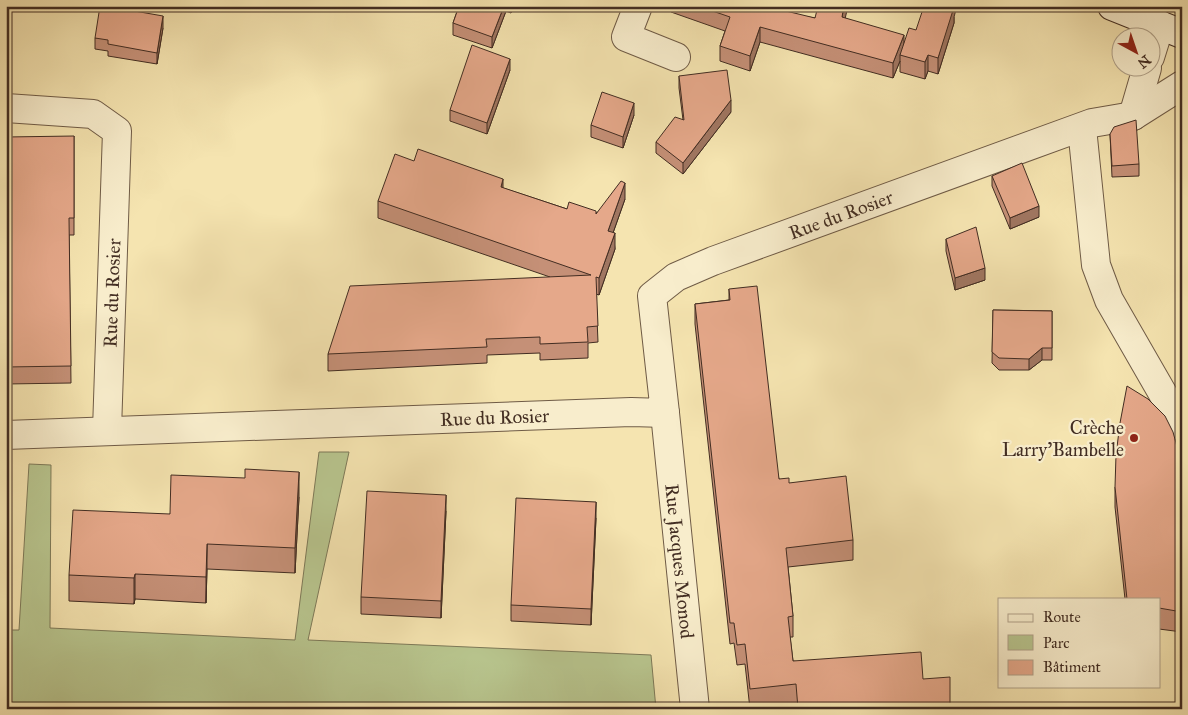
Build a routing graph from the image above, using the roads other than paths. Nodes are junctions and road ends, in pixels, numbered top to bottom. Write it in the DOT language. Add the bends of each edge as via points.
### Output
graph roads {
  1 [pos="638,6"];
  2 [pos="1112,6"];
  3 [pos="1171,30"];
  4 [pos="1160,44"];
  5 [pos="676,57"];
  6 [pos="1144,78"];
  7 [pos="1182,85"];
  8 [pos="6,108"];
  9 [pos="1133,116"];
  10 [pos="1082,128"];
  11 [pos="665,413"];
  12 [pos="1182,427"];
  13 [pos="107,430"];
  14 [pos="6,435"];
  15 [pos="695,709"];
  1 -- 5 [label="street" via="626,38"];
  2 -- 3 [label="street"];
  3 -- 4 [label="street"];
  6 -- 9 [label="street"];
  7 -- 9 [label="street, Rue du Rosier"];
  8 -- 13 [label="street, Rue du Rosier" via="93,114 118,130"];
  9 -- 10 [label="street, Rue du Rosier" via="1092,123"];
  10 -- 11 [label="street, Rue du Rosier" via="676,277 652,296"];
  10 -- 12 [label="street" via="1096,265 1109,300"];
  11 -- 13 [label="street, Rue du Rosier"];
  11 -- 15 [label="street, Rue Jacques Monod"];
  13 -- 14 [label="street"];
}
